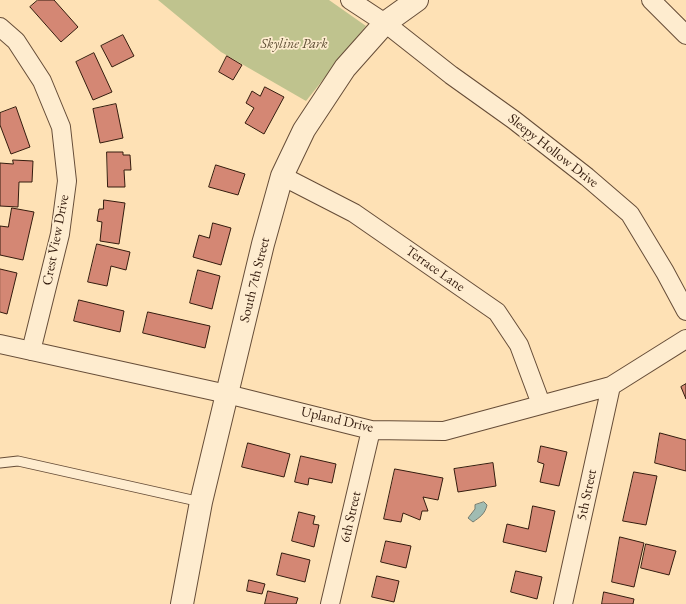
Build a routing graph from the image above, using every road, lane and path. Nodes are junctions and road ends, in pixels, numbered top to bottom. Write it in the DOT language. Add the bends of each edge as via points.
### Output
graph roads {
  1 [pos="350,0"];
  2 [pos="417,0"];
  3 [pos="650,0"];
  4 [pos="385,24"];
  5 [pos="0,27"];
  6 [pos="686,35"];
  7 [pos="282,176"];
  8 [pos="686,311"];
  9 [pos="686,339"];
  10 [pos="0,344"];
  11 [pos="31,350"];
  12 [pos="610,386"];
  13 [pos="227,394"];
  14 [pos="541,404"];
  15 [pos="371,430"];
  16 [pos="0,463"];
  17 [pos="201,502"];
  18 [pos="182,604"];
  19 [pos="330,604"];
  20 [pos="563,604"];
  1 -- 4 [label="street, Sleepy Hollow Drive"];
  2 -- 4 [label="street, South 7th Street"];
  3 -- 6 [label="street"];
  4 -- 7 [label="street, South 7th Street" via="345,68 304,130"];
  4 -- 8 [label="street, Sleepy Hollow Drive" via="514,120 630,214"];
  5 -- 11 [label="street, Crest View Drive" via="16,41 42,81 61,127 67,181 60,234"];
  7 -- 13 [label="street, South 7th Street"];
  7 -- 14 [label="street, Terrace Lane" via="354,213 497,312 519,345"];
  9 -- 12 [label="street, Upland Drive"];
  10 -- 11 [label="street, Upland Drive"];
  11 -- 13 [label="street, Upland Drive"];
  12 -- 14 [label="street, Upland Drive"];
  12 -- 20 [label="street, 5th Street"];
  13 -- 15 [label="street, Upland Drive"];
  13 -- 17 [label="street, South 7th Street"];
  14 -- 15 [label="street, Upland Drive" via="444,431"];
  15 -- 19 [label="street, 6th Street"];
  16 -- 17 [label="lane" via="18,461"];
  17 -- 18 [label="street, South 7th Street"];
}
